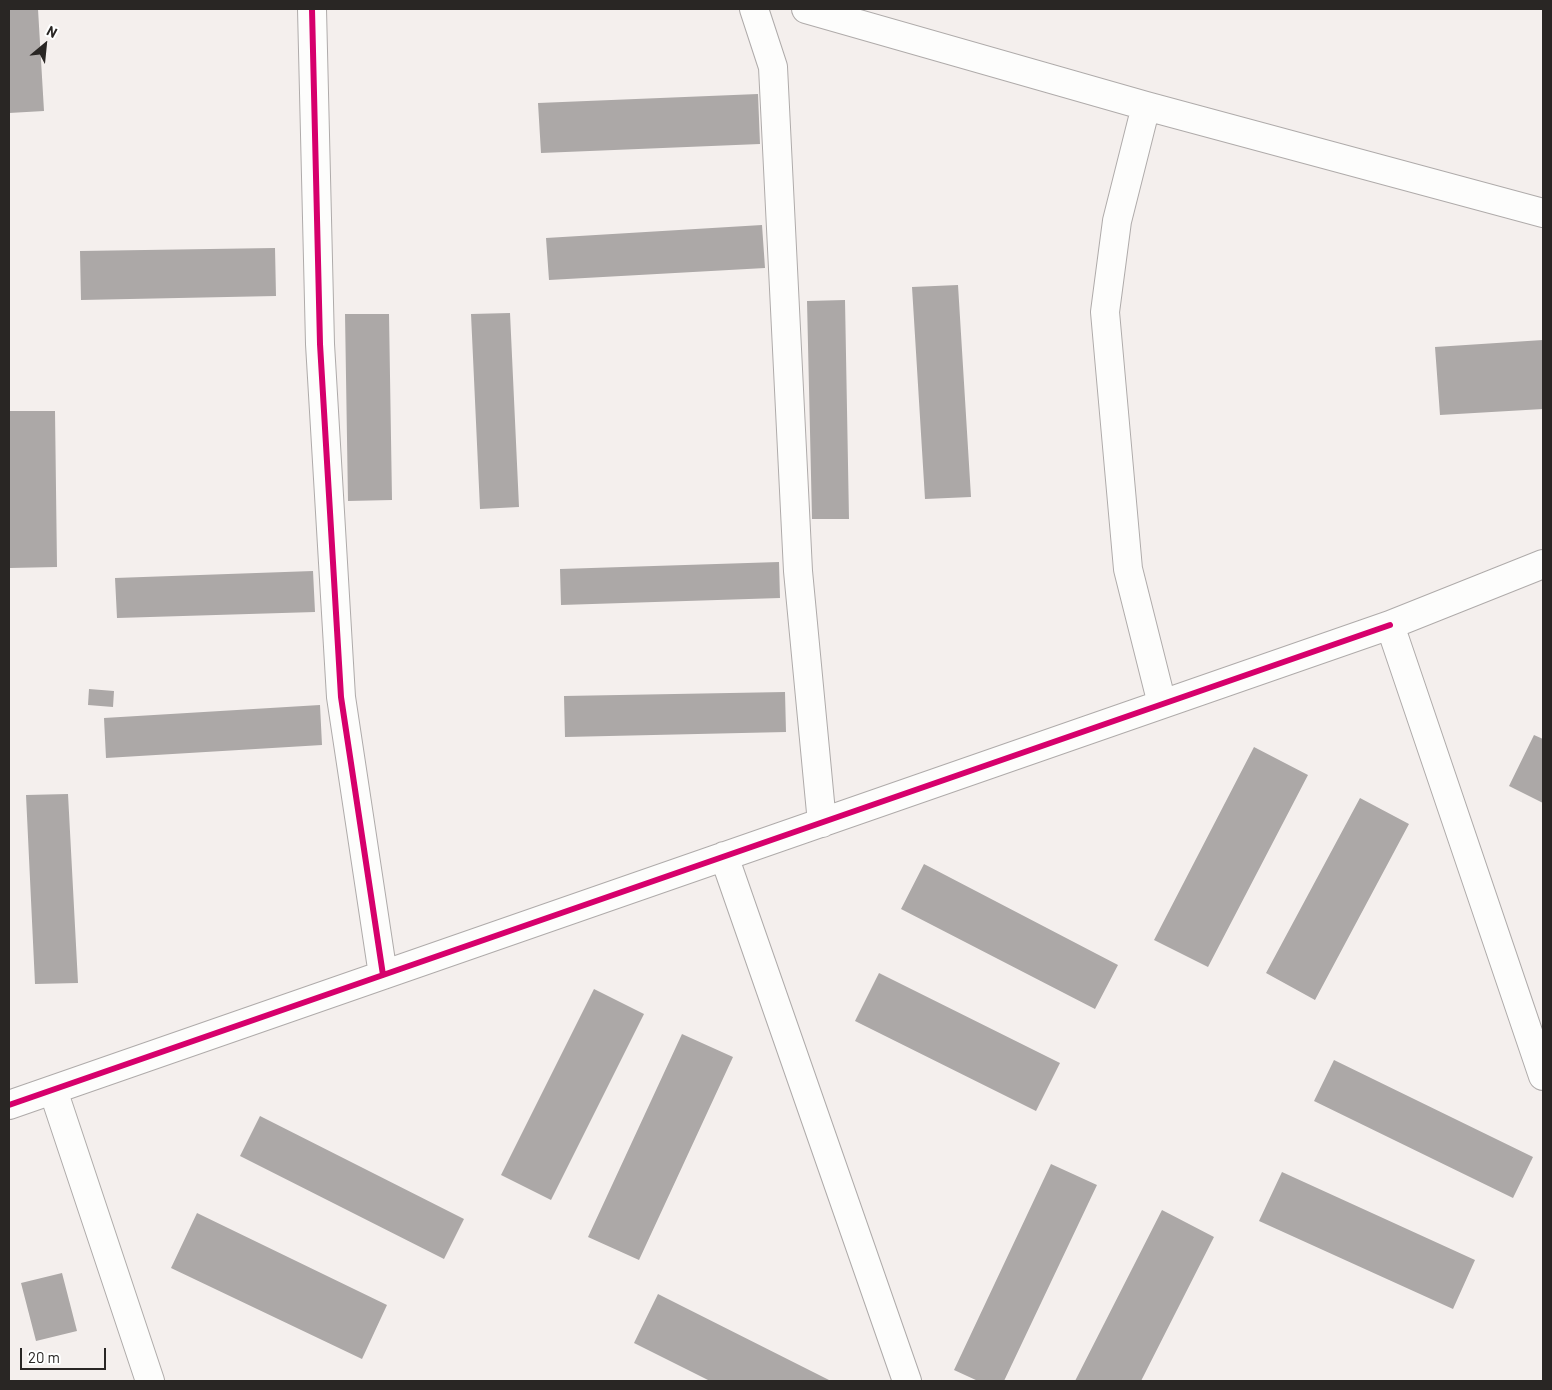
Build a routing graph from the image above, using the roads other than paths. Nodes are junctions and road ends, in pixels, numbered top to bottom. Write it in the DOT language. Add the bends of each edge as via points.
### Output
graph roads {
  1 [pos="312,9"];
  2 [pos="754,9"];
  3 [pos="806,9"];
  4 [pos="1146,106"];
  5 [pos="1543,212"];
  6 [pos="1543,564"];
  7 [pos="1390,625"];
  8 [pos="1162,704"];
  9 [pos="822,822"];
  10 [pos="724,856"];
  11 [pos="383,975"];
  12 [pos="1543,1076"];
  13 [pos="52,1090"];
  14 [pos="9,1105"];
  15 [pos="150,1381"];
  16 [pos="907,1381"];
  1 -- 11 [label="street" via="320,344 341,697"];
  2 -- 9 [label="street" via="773,68 798,571"];
  3 -- 4 [label="street"];
  4 -- 5 [label="street"];
  4 -- 8 [label="street" via="1117,221 1105,312 1128,569"];
  6 -- 7 [label="street"];
  7 -- 8 [label="street"];
  7 -- 12 [label="street"];
  8 -- 9 [label="street"];
  9 -- 10 [label="street"];
  10 -- 11 [label="street"];
  10 -- 16 [label="street"];
  11 -- 13 [label="street"];
  13 -- 14 [label="street"];
  13 -- 15 [label="street"];
}
